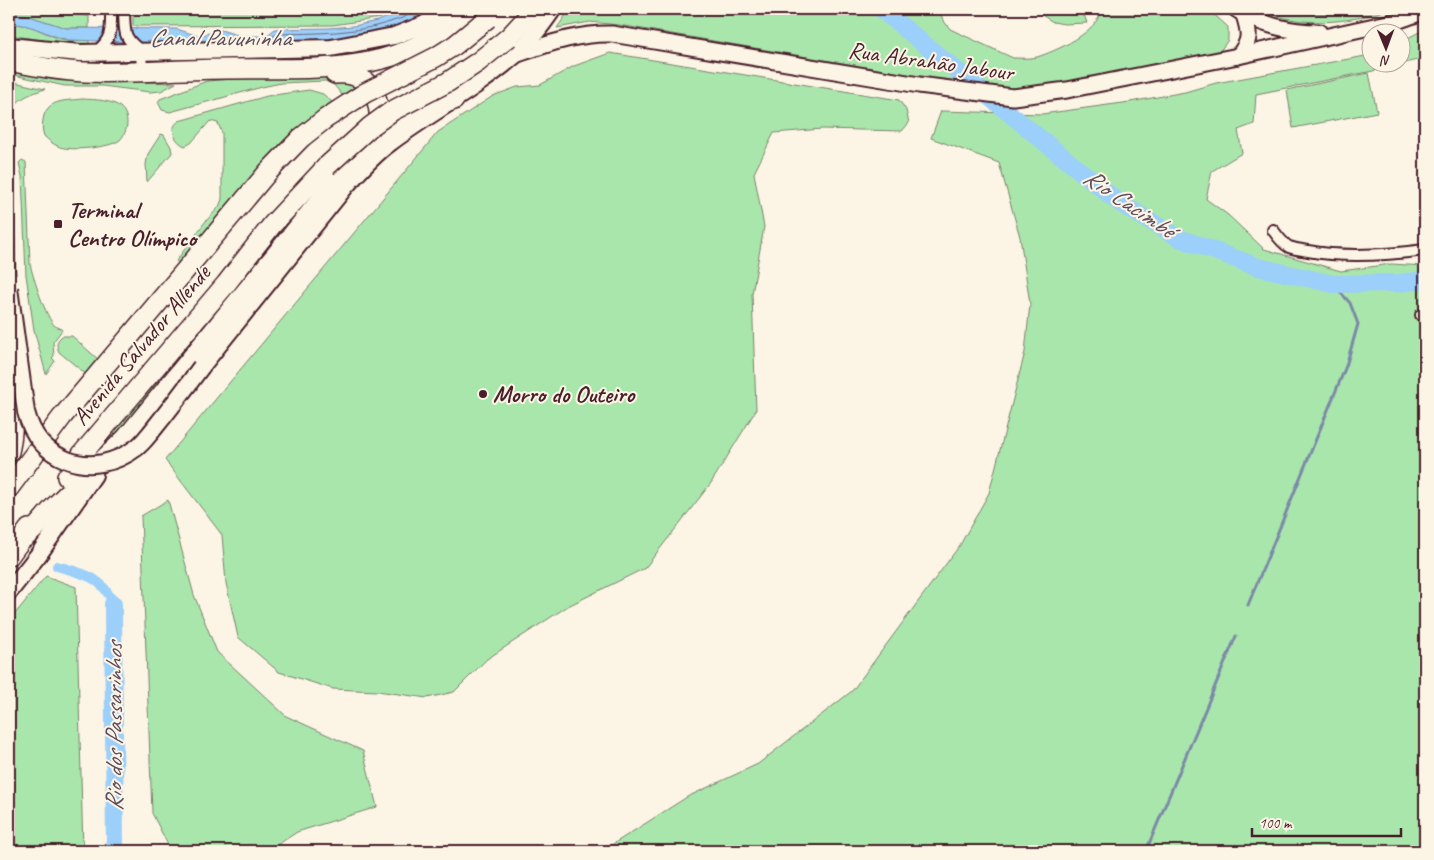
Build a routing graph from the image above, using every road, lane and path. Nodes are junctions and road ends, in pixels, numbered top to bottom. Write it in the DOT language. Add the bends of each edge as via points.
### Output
graph roads {
  1 [pos="448,9"];
  2 [pos="535,9"];
  3 [pos="553,9"];
  4 [pos="111,12"];
  5 [pos="124,12"];
  6 [pos="486,12"];
  7 [pos="1240,12"];
  8 [pos="1425,12"];
  9 [pos="1340,33"];
  10 [pos="9,46"];
  11 [pos="101,47"];
  12 [pos="135,47"];
  13 [pos="515,55"];
  14 [pos="1238,56"];
  15 [pos="9,61"];
  16 [pos="296,69"];
  17 [pos="142,71"];
  18 [pos="454,100"];
  19 [pos="332,173"];
  20 [pos="1273,230"];
  21 [pos="1425,250"];
  22 [pos="9,288"];
  23 [pos="9,377"];
  24 [pos="9,452"];
  25 [pos="108,455"];
  26 [pos="9,488"];
  27 [pos="21,540"];
  28 [pos="9,556"];
  29 [pos="9,592"];
  1 -- 12 [label="main road" via="423,25 394,36 331,48"];
  2 -- 19 [label="highway, bridge" via="509,37 478,62 370,126"];
  3 -- 13 [label="main road"];
  4 -- 11 [label="street" via="111,33"];
  5 -- 12 [label="street" via="125,34"];
  6 -- 16 [label="highway" via="417,47 383,59 356,65"];
  6 -- 26 [label="highway, Avenida Salvador Allende, bridge" via="472,33 455,45 365,93 301,138 268,172 62,417"];
  7 -- 9 [label="street, Rua Abrahão Jabour" via="1281,28"];
  7 -- 14 [label="street" via="1249,30 1248,41"];
  8 -- 9 [label="street, Rua Abrahão Jabour"];
  9 -- 14 [label="street, Rua Abrahão Jabour"];
  10 -- 11 [label="main road" via="56,52"];
  11 -- 12 [label="main road"];
  12 -- 17 [label="street"];
  13 -- 14 [label="street, Rua Abrahão Jabour" via="572,37 612,34 1013,97 1068,90"];
  13 -- 18 [label="main road"];
  15 -- 17 [label="highway" via="82,72"];
  16 -- 17 [label="highway"];
  16 -- 19 [label="highway" via="315,74 355,76 365,81 375,97 378,127"];
  18 -- 19 [label="highway" via="422,111"];
  18 -- 22 [label="main road, bridge" via="390,142 357,174 138,448 111,462 92,465 73,462 61,457 35,436 26,412"];
  19 -- 25 [label="highway, Avenida Salvador Allende" via="126,438"];
  19 -- 27 [label="highway, Avenida Salvador Allende" via="272,224 226,284 88,447"];
  20 -- 21 [label="street" via="1290,248 1321,253"];
  23 -- 24 [label="highway" via="13,412"];
  25 -- 27 [label="highway, Avenida Salvador Allende" via="54,507 34,532"];
  25 -- 29 [label="main road, Avenida Salvador Allende" via="40,554"];
  27 -- 28 [label="highway, Avenida Salvador Allende"];
}
